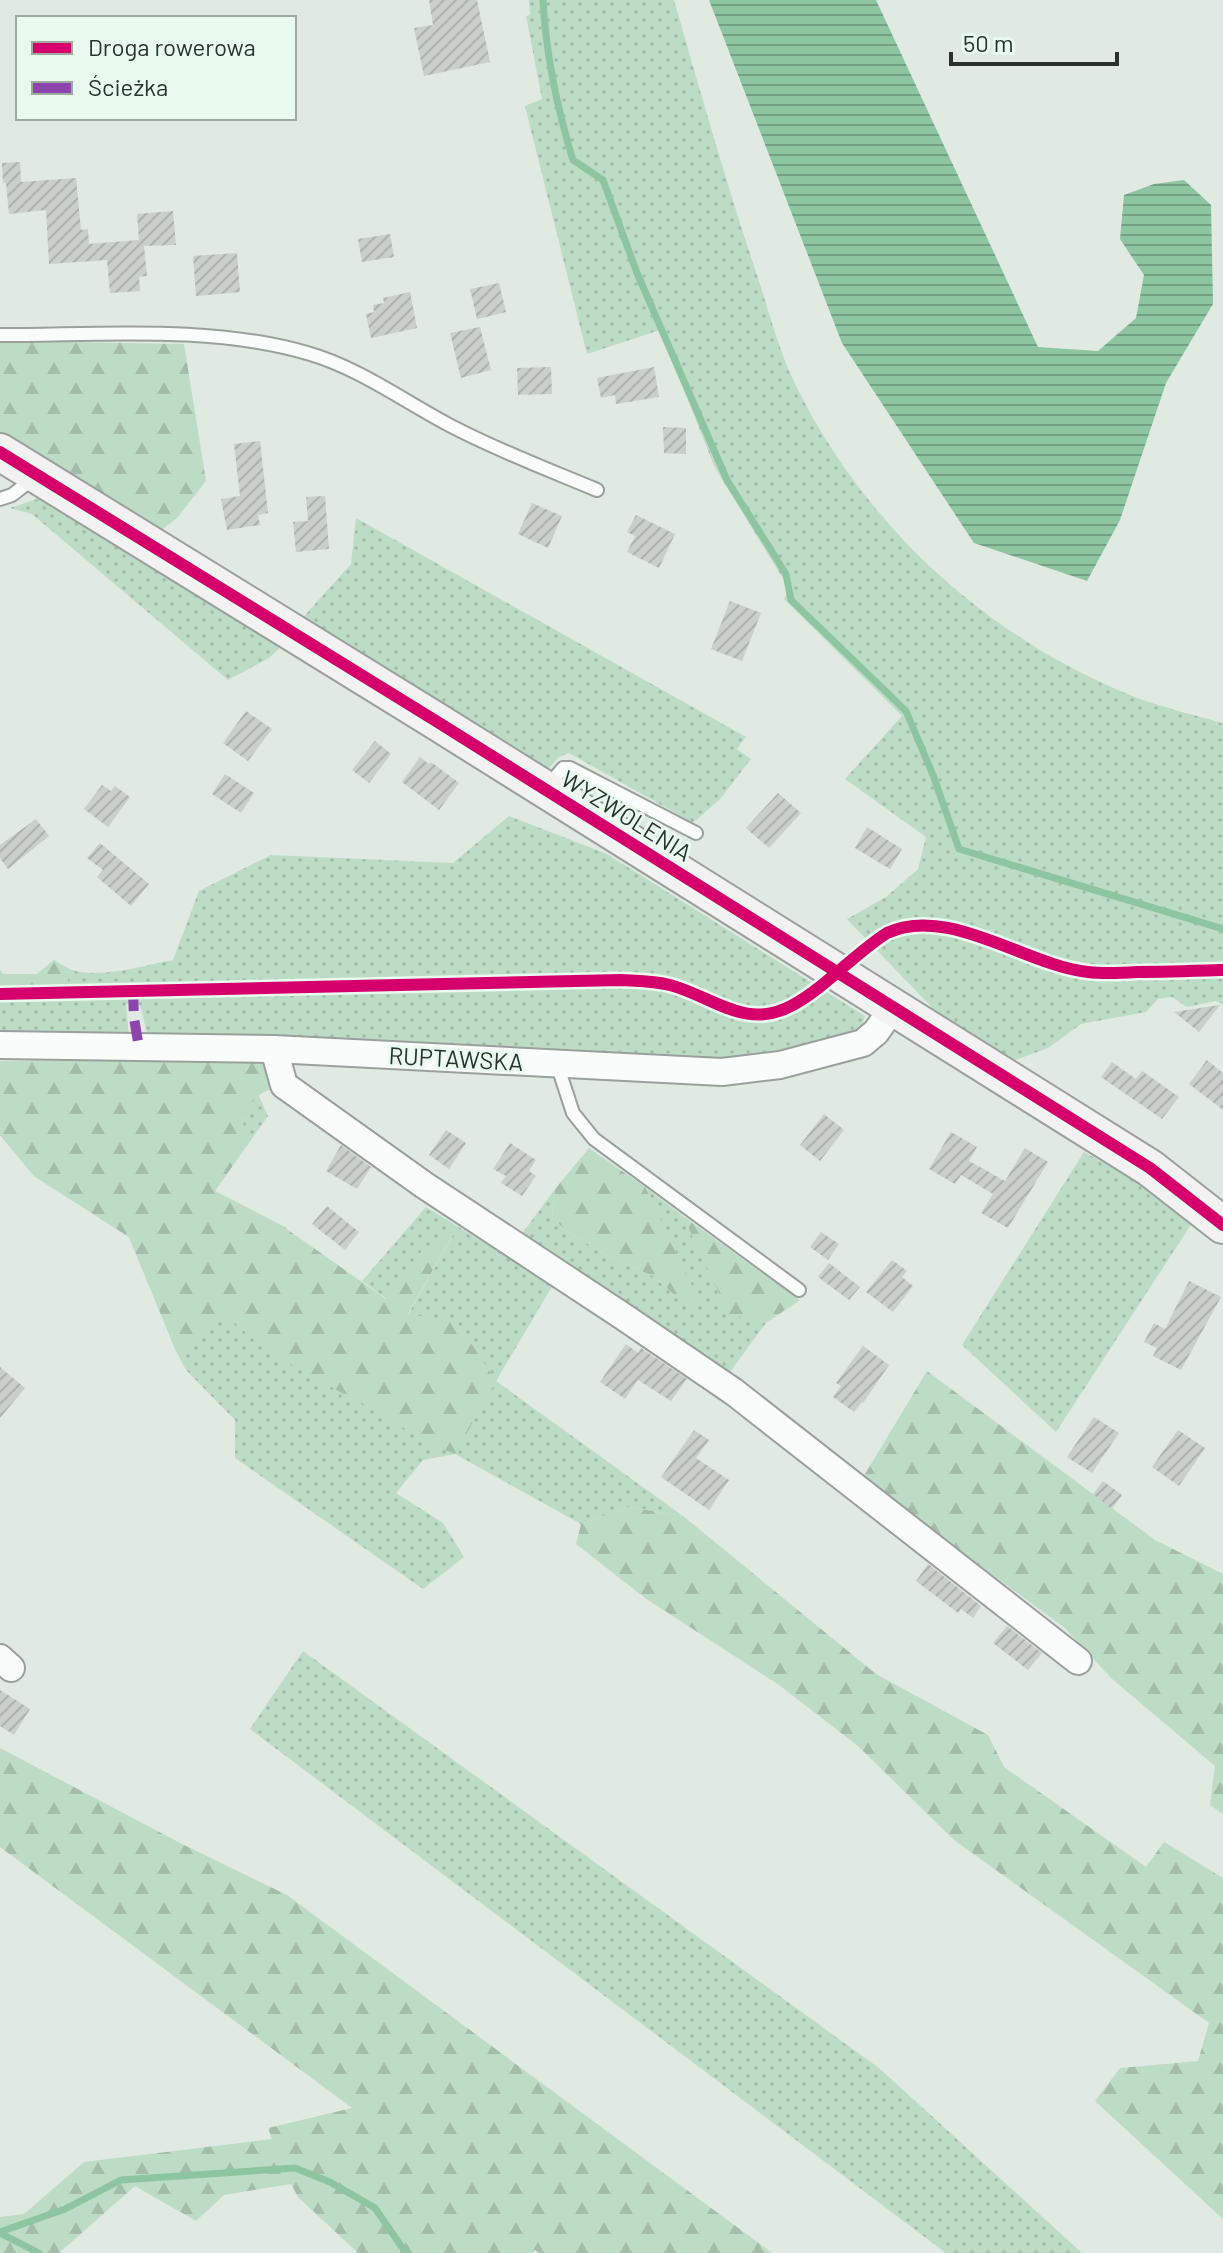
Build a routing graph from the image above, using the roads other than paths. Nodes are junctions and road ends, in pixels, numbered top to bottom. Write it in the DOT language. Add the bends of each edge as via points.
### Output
graph roads {
  1 [pos="0,335"];
  2 [pos="0,452"];
  3 [pos="37,475"];
  4 [pos="597,490"];
  5 [pos="0,499"];
  6 [pos="545,790"];
  7 [pos="696,833"];
  8 [pos="893,1008"];
  9 [pos="0,1045"];
  10 [pos="274,1049"];
  11 [pos="557,1064"];
  12 [pos="1223,1225"];
  13 [pos="799,1290"];
  14 [pos="1078,1661"];
  1 -- 4 [label="lane" via="199,335 305,352 349,368 455,428"];
  2 -- 3 [label="street, WYZWOLENIA"];
  3 -- 5 [label="lane"];
  3 -- 6 [label="street, WYZWOLENIA"];
  6 -- 7 [label="lane" via="563,768 570,768"];
  6 -- 8 [label="street, WYZWOLENIA"];
  8 -- 11 [label="street, RUPTAWSKA" via="863,1043 767,1068 722,1072"];
  8 -- 12 [label="street, WYZWOLENIA" via="1156,1172"];
  9 -- 10 [label="street, RUPTAWSKA"];
  10 -- 11 [label="street, RUPTAWSKA"];
  10 -- 14 [label="street" via="284,1085 734,1392"];
  11 -- 13 [label="lane" via="573,1113 594,1139"];
}
